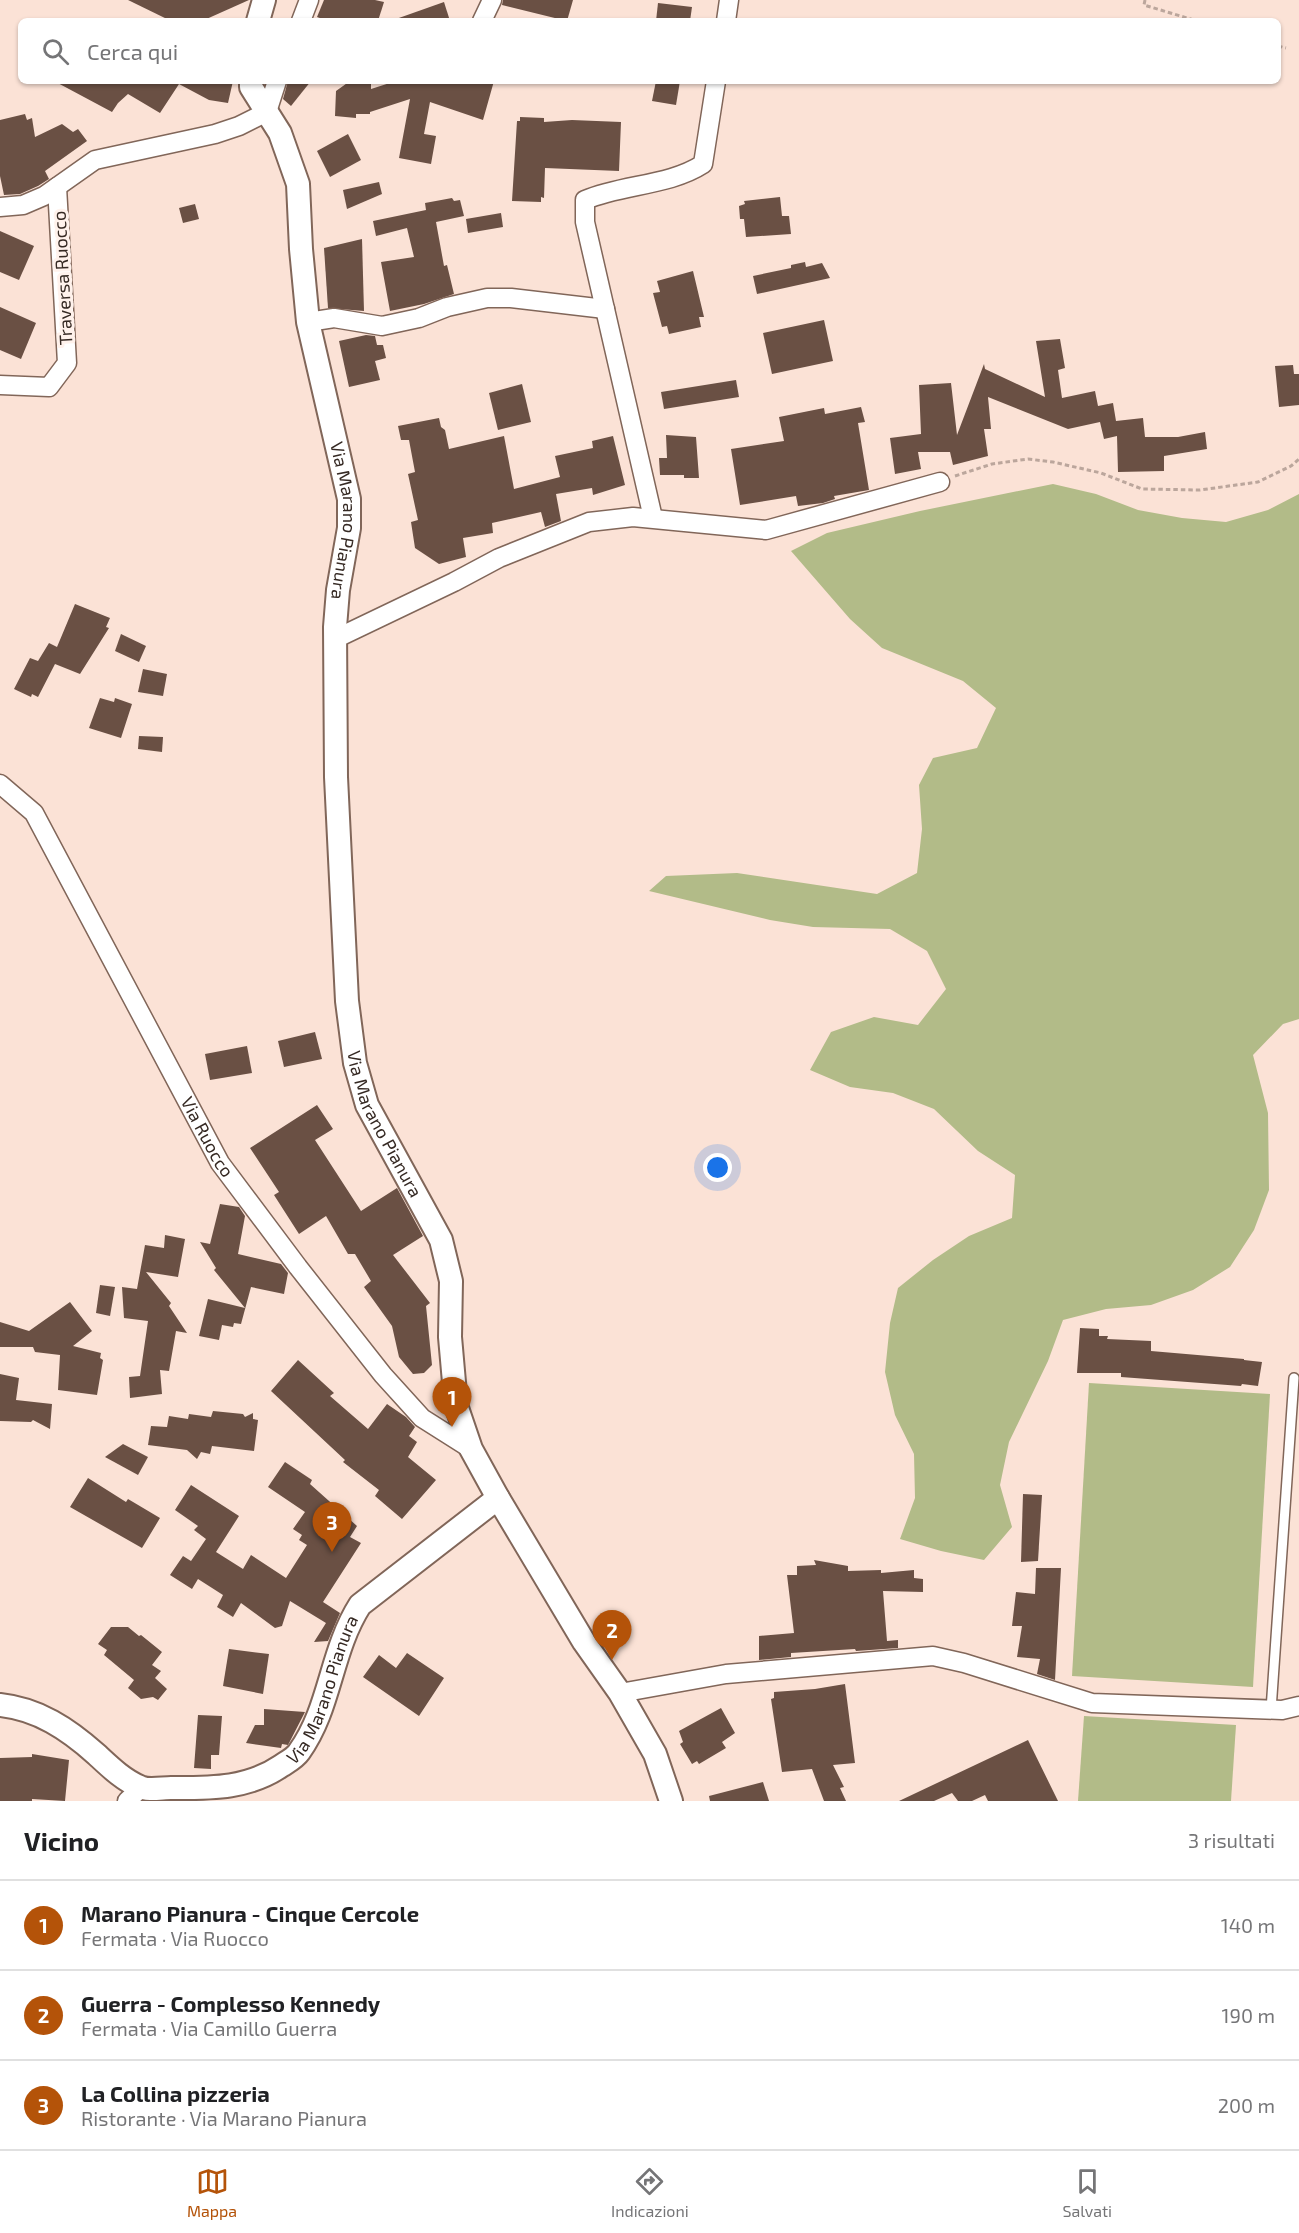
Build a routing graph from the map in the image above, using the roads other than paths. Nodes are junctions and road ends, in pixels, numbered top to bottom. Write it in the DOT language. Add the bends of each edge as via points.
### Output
graph roads {
  1 [pos="264,0"];
  2 [pos="309,0"];
  3 [pos="492,0"];
  4 [pos="729,0"];
  5 [pos="259,18"];
  6 [pos="302,18"];
  7 [pos="483,18"];
  8 [pos="726,18"];
  9 [pos="251,84"];
  10 [pos="276,84"];
  11 [pos="716,84"];
  12 [pos="267,112"];
  13 [pos="57,187"];
  14 [pos="0,207"];
  15 [pos="605,309"];
  16 [pos="308,322"];
  17 [pos="0,385"];
  18 [pos="940,482"];
  19 [pos="653,519"];
  20 [pos="335,639"];
  21 [pos="0,784"];
  22 [pos="1294,1378"];
  23 [pos="471,1449"];
  24 [pos="498,1498"];
  25 [pos="620,1693"];
  26 [pos="0,1706"];
  27 [pos="1299,1706"];
  28 [pos="1271,1710"];
  29 [pos="134,1795"];
  30 [pos="671,1801"];
  1 -- 5 [label="street"];
  2 -- 6 [label="street"];
  3 -- 7 [label="street"];
  4 -- 8 [label="street"];
  9 -- 12 [label="street, Via Marano Pianura"];
  10 -- 12 [label="street"];
  11 -- 15 [label="street" via="703,164 688,173 585,200 585,222"];
  12 -- 13 [label="street" via="215,134 95,160"];
  12 -- 16 [label="street, Via Marano Pianura" via="280,133 298,184"];
  13 -- 14 [label="street" via="23,205"];
  13 -- 17 [label="street, Traversa Ruocco" via="68,363 49,387"];
  15 -- 16 [label="street" via="487,298 382,326 334,318"];
  15 -- 19 [label="street"];
  16 -- 20 [label="street, Via Marano Pianura" via="349,499"];
  18 -- 19 [label="street" via="766,530"];
  19 -- 20 [label="street" via="589,522 543,538"];
  20 -- 23 [label="street, Via Marano Pianura" via="336,777 347,1001 355,1063 367,1105 441,1240 451,1281 450,1337 456,1405"];
  21 -- 23 [label="street, Via Ruocco" via="34,813 220,1163 383,1375 422,1418"];
  22 -- 28 [label="lane"];
  23 -- 24 [label="street, Via Marano Pianura"];
  24 -- 25 [label="street" via="584,1642"];
  24 -- 29 [label="street, Via Marano Pianura" via="360,1605 340,1643 316,1726 297,1754 248,1783"];
  25 -- 28 [label="street" via="726,1674 933,1656 1092,1703"];
  25 -- 30 [label="street" via="655,1754"];
  26 -- 29 [label="street, Via Marano Pianura" via="24,1709 64,1727 116,1773"];
  27 -- 28 [label="street"];
}
